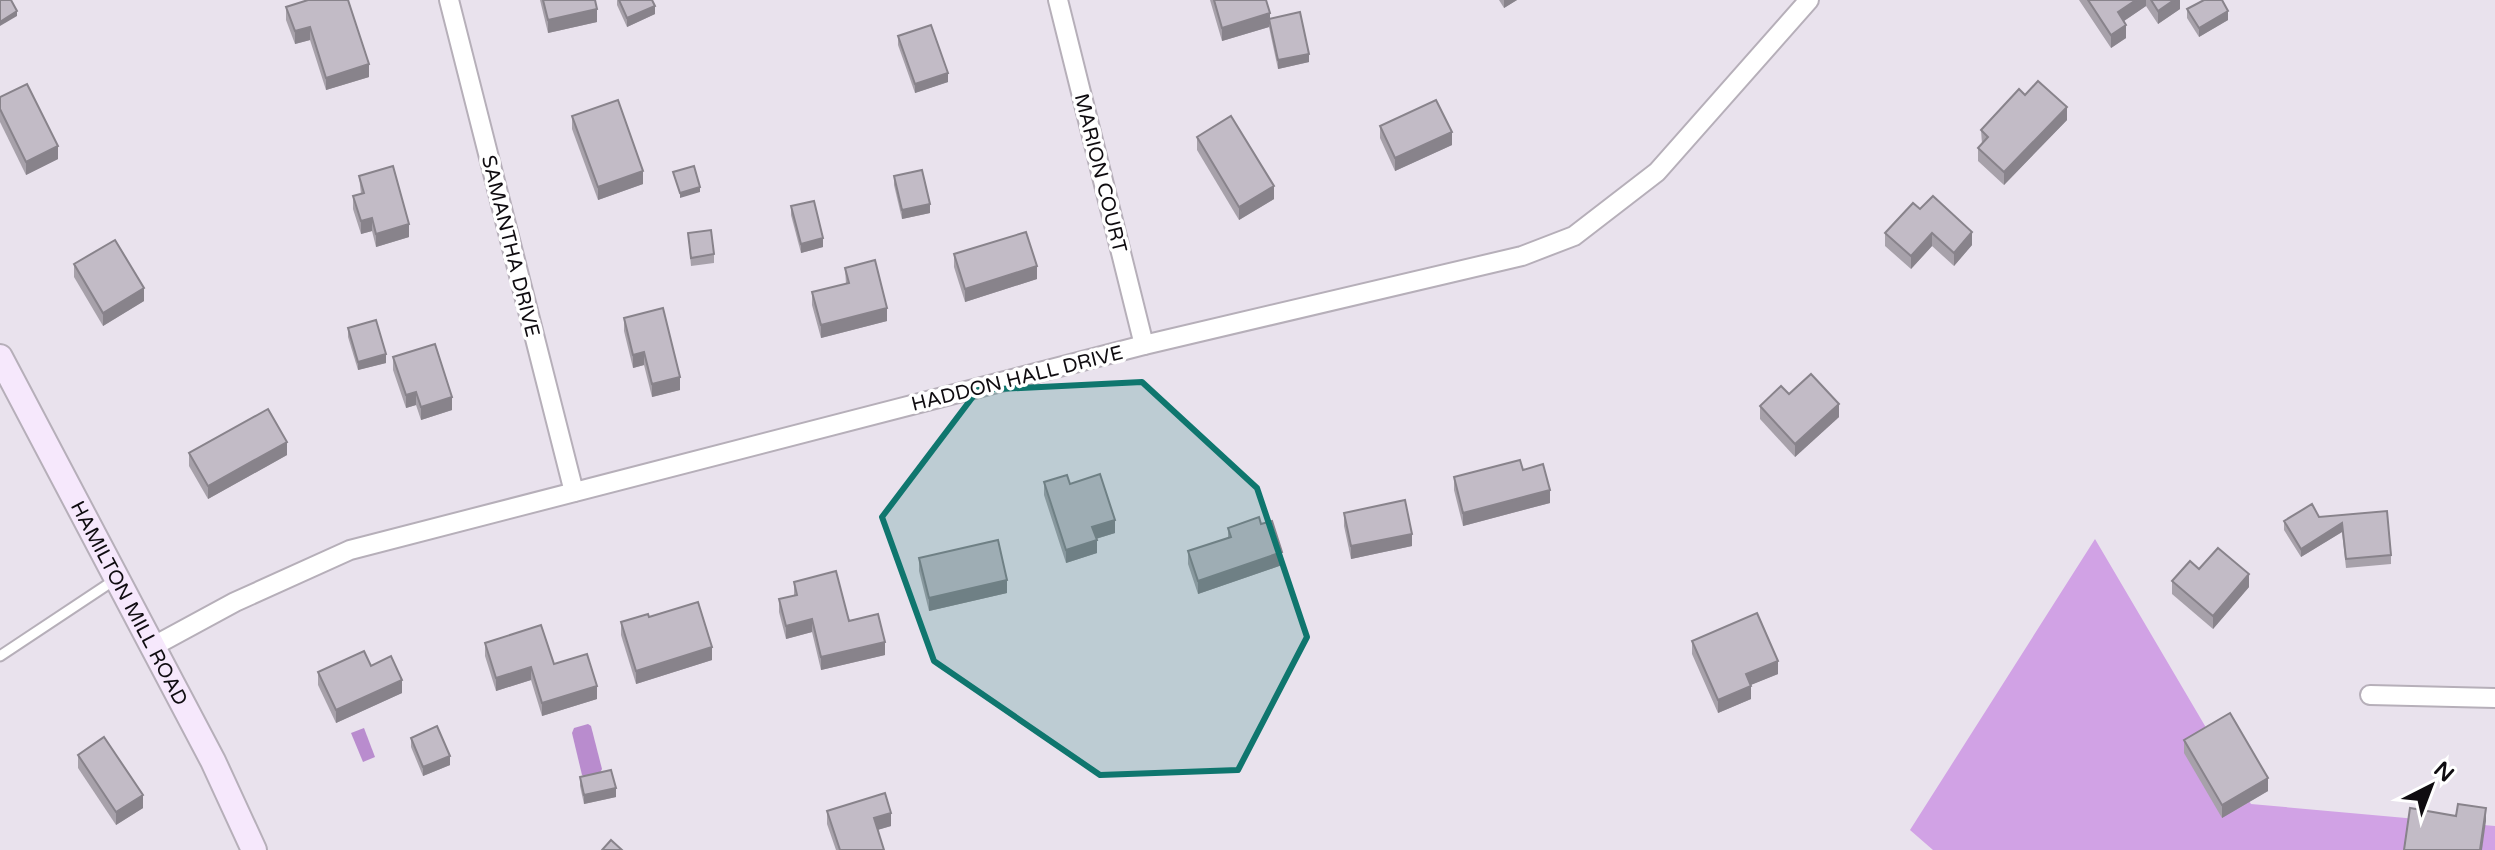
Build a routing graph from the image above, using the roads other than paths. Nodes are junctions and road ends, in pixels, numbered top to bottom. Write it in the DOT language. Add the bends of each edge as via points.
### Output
graph roads {
  1 [pos="449,0"];
  2 [pos="1058,0"];
  3 [pos="1809,0"];
  4 [pos="1144,345"];
  5 [pos="0,357"];
  6 [pos="574,492"];
  7 [pos="116,579"];
  8 [pos="152,647"];
  9 [pos="0,656"];
  10 [pos="2370,695"];
  11 [pos="2495,698"];
  12 [pos="254,850"];
  1 -- 6 [label="street, SAMANTHA DRIVE"];
  2 -- 4 [label="street, MARION COURT"];
  3 -- 4 [label="street, HADDON HALL DRIVE" via="1657,172 1574,236 1522,256"];
  4 -- 6 [label="street, HADDON HALL DRIVE"];
  5 -- 7 [label="main road, HAMILTON MILL ROAD"];
  6 -- 8 [label="street, HADDON HALL DRIVE" via="350,550"];
  7 -- 8 [label="main road, HAMILTON MILL ROAD"];
  7 -- 9 [label="lane"];
  8 -- 12 [label="main road, HAMILTON MILL ROAD"];
  10 -- 11 [label="street"];
}
